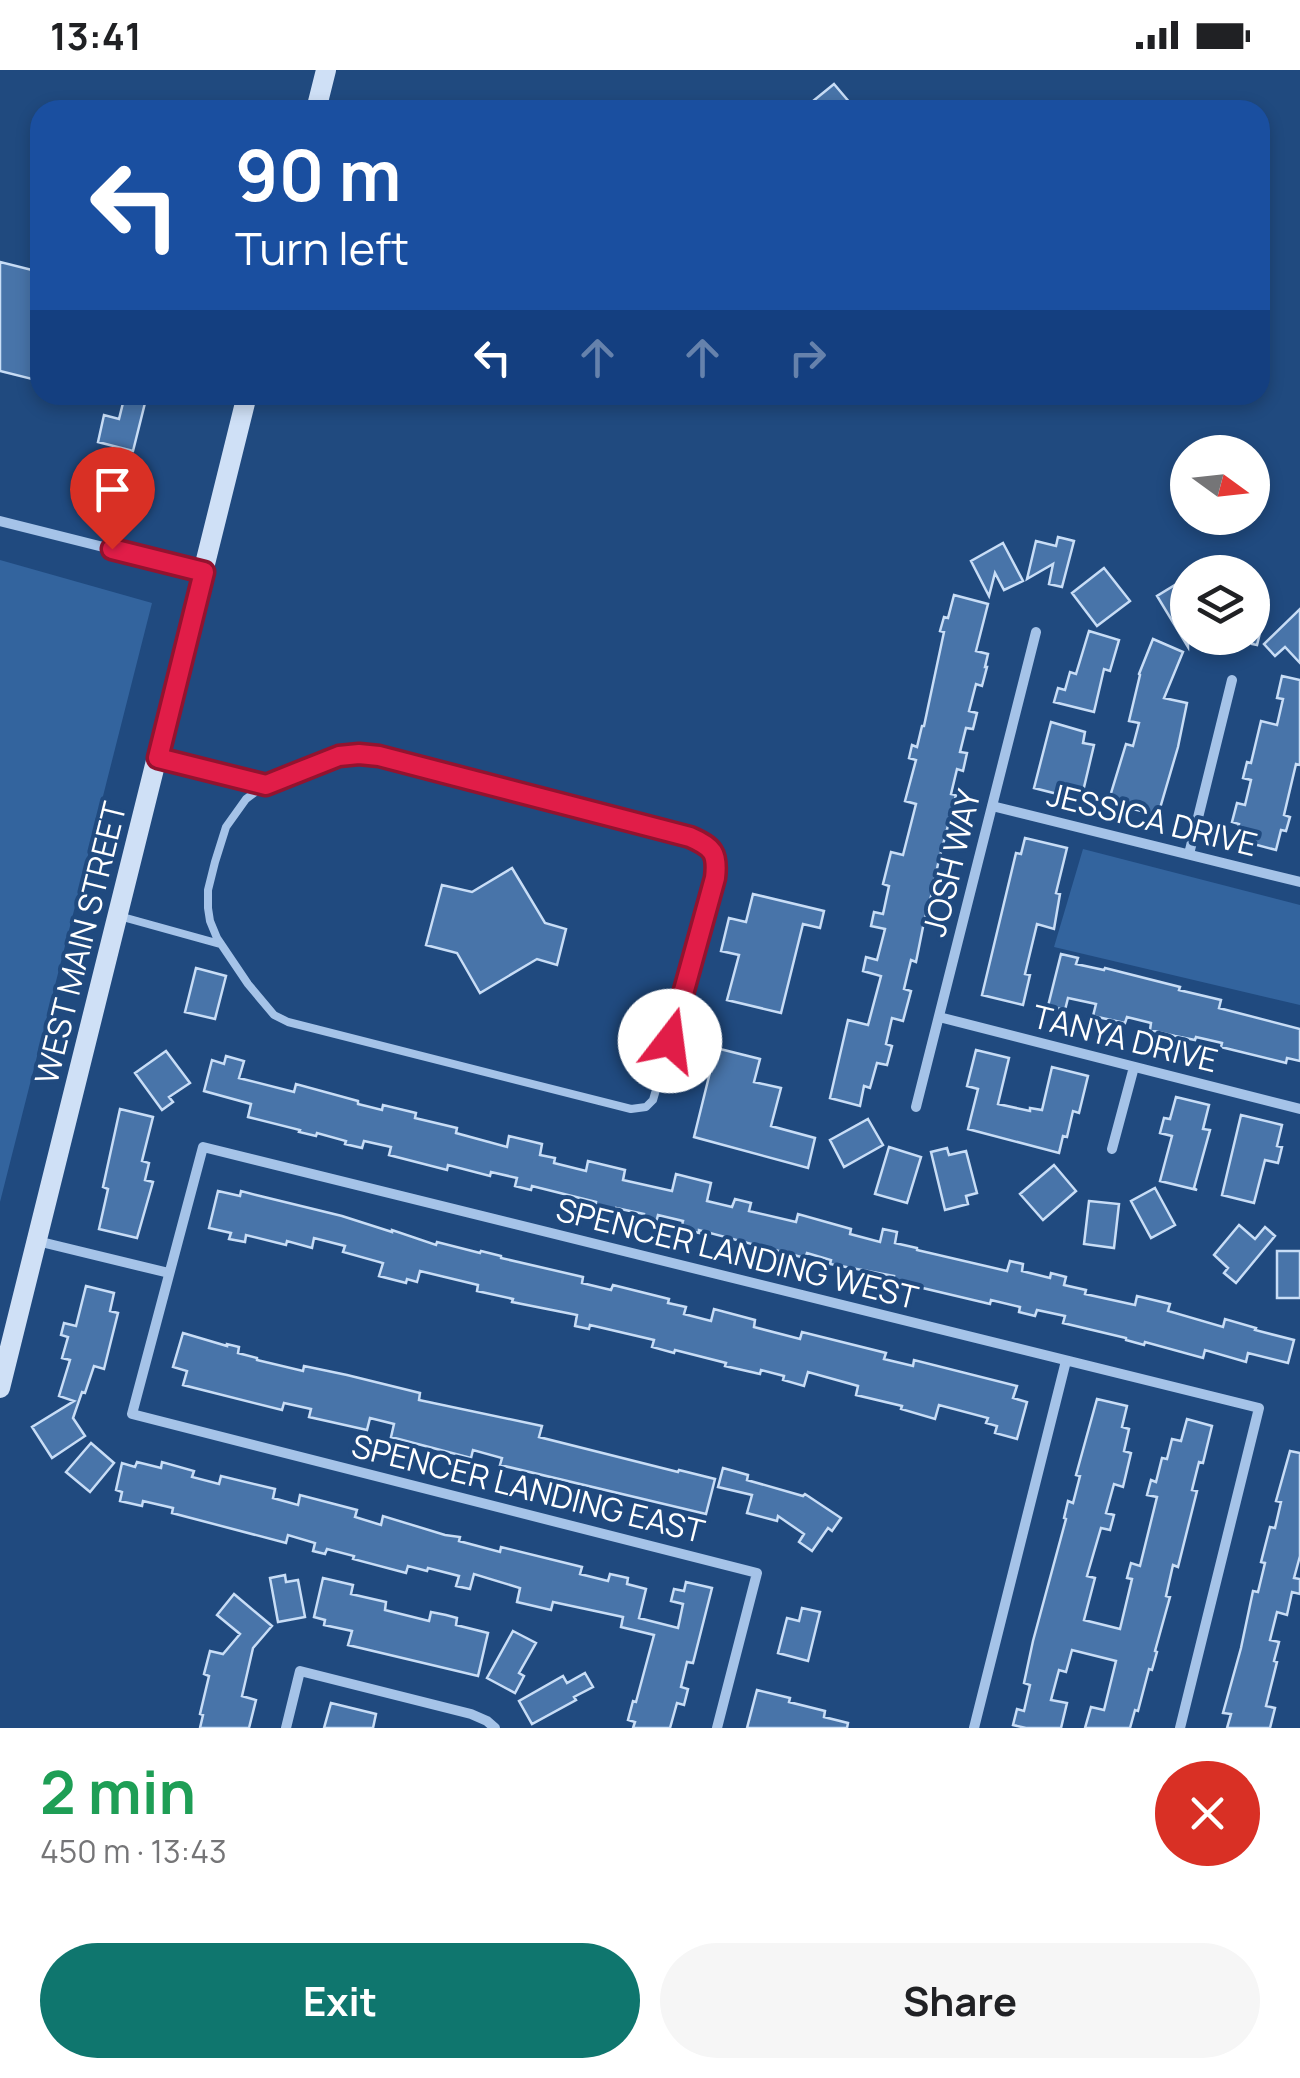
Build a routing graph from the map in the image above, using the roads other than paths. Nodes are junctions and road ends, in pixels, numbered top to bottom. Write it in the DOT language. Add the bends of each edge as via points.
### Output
graph roads {
  1 [pos="326,70"];
  2 [pos="319,100"];
  3 [pos="245,405"];
  4 [pos="0,521"];
  5 [pos="204,572"];
  6 [pos="1036,632"];
  7 [pos="1232,680"];
  8 [pos="158,758"];
  9 [pos="266,785"];
  10 [pos="992,806"];
  11 [pos="1189,854"];
  12 [pos="1300,882"];
  13 [pos="118,916"];
  14 [pos="221,944"];
  15 [pos="939,1018"];
  16 [pos="1134,1068"];
  17 [pos="916,1107"];
  18 [pos="1300,1109"];
  19 [pos="1112,1149"];
  20 [pos="37,1241"];
  21 [pos="169,1272"];
  22 [pos="1066,1361"];
  23 [pos="0,1388"];
  24 [pos="494,1727"];
  25 [pos="286,1728"];
  26 [pos="717,1728"];
  27 [pos="974,1728"];
  28 [pos="1180,1728"];
  1 -- 2 [label="main road"];
  3 -- 5 [label="main road, WEST MAIN STREET"];
  4 -- 5 [label="street"];
  5 -- 8 [label="main road, WEST MAIN STREET"];
  6 -- 10 [label="street, JOSH WAY"];
  7 -- 11 [label="street"];
  8 -- 9 [label="lane"];
  8 -- 13 [label="main road, WEST MAIN STREET"];
  9 -- 14 [label="lane" via="235,813 214,862 208,908"];
  9 -- 14 [label="lane" via="339,756 379,756 704,843 714,852 715,878 653,1100 631,1108 288,1022 264,1004"];
  10 -- 11 [label="street, JESSICA DRIVE"];
  10 -- 15 [label="street, JOSH WAY"];
  11 -- 12 [label="street, JESSICA DRIVE"];
  13 -- 14 [label="lane"];
  13 -- 20 [label="main road, WEST MAIN STREET"];
  15 -- 16 [label="street, TANYA DRIVE"];
  15 -- 17 [label="street, JOSH WAY"];
  16 -- 18 [label="street, TANYA DRIVE"];
  16 -- 19 [label="street"];
  20 -- 21 [label="street"];
  20 -- 23 [label="main road, WEST MAIN STREET"];
  21 -- 22 [label="street, SPENCER LANDING WEST" via="204,1147"];
  21 -- 26 [label="street, SPENCER LANDING EAST" via="132,1414 757,1573"];
  22 -- 27 [label="street"];
  22 -- 28 [label="street, SPENCER LANDING WEST" via="1260,1408"];
  24 -- 25 [label="street" via="471,1714 300,1671"];
}
